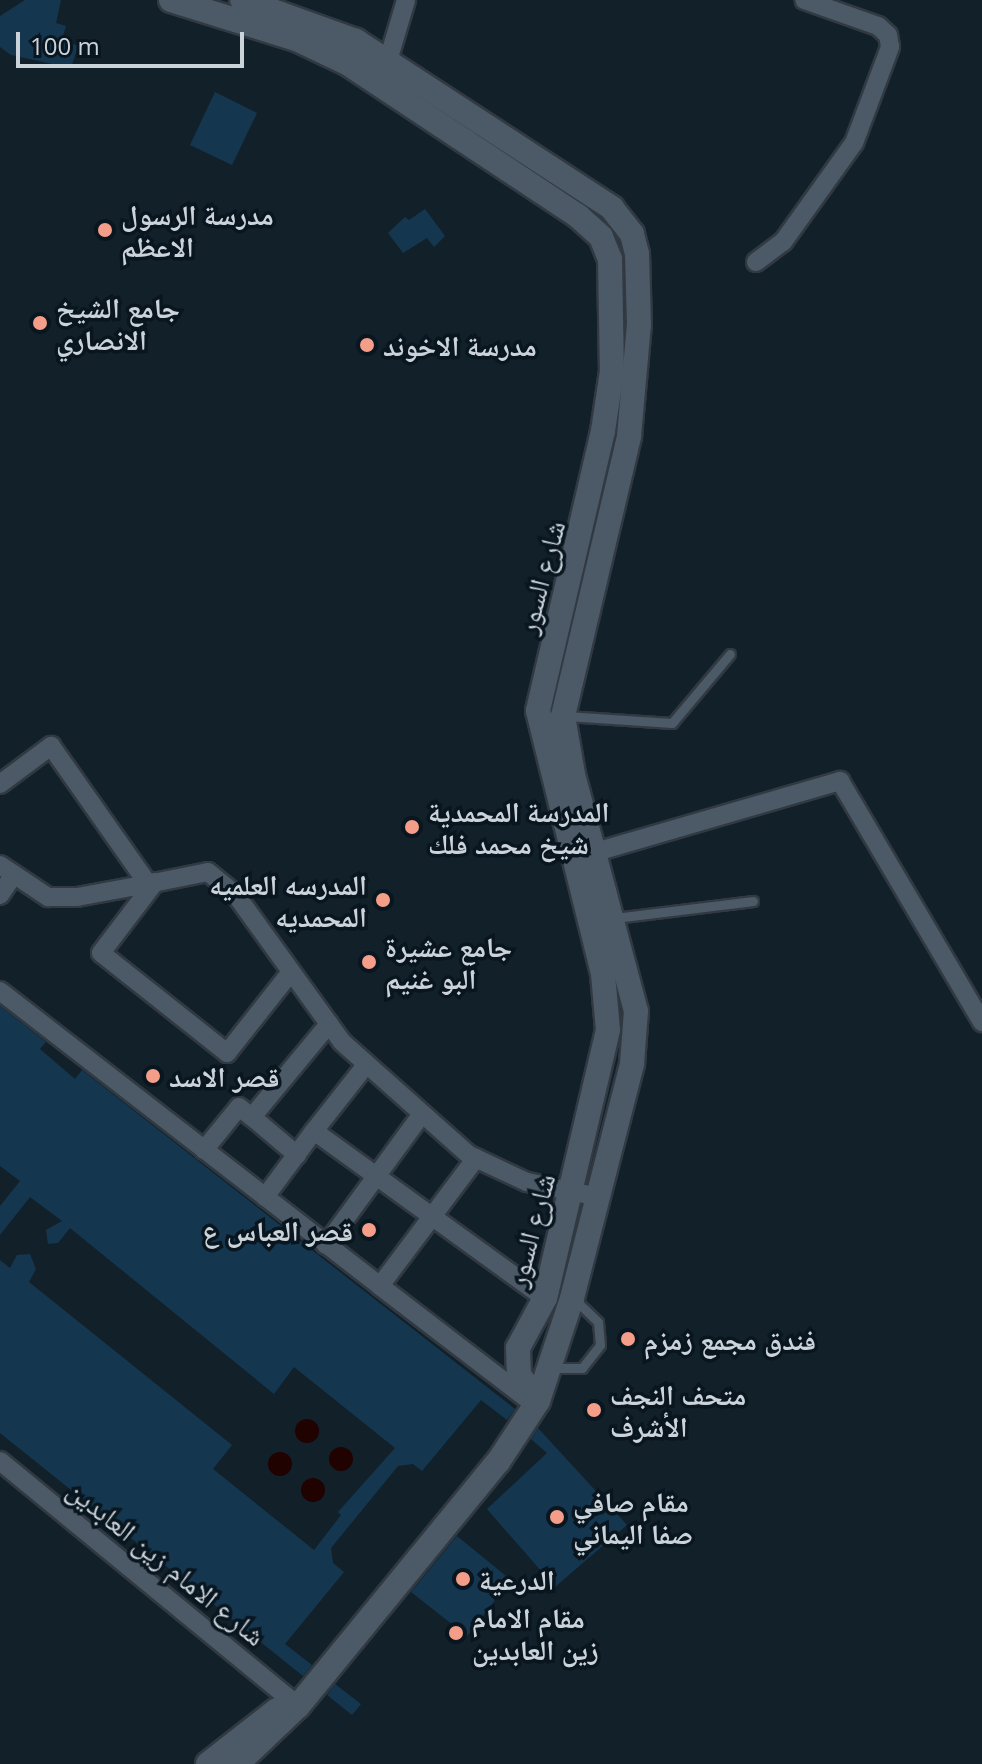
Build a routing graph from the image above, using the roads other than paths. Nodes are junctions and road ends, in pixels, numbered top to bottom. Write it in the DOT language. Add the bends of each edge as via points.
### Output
graph roads {
  1 [pos="171,0"];
  2 [pos="242,0"];
  3 [pos="406,0"];
  4 [pos="804,0"];
  5 [pos="390,61"];
  6 [pos="380,84"];
  7 [pos="756,262"];
  8 [pos="730,654"];
  9 [pos="563,716"];
  10 [pos="0,784"];
  11 [pos="596,852"];
  12 [pos="572,860"];
  13 [pos="6,871"];
  14 [pos="152,883"];
  15 [pos="0,895"];
  16 [pos="753,901"];
  17 [pos="615,918"];
  18 [pos="291,972"];
  19 [pos="0,991"];
  20 [pos="982,1022"];
  21 [pos="329,1024"];
  22 [pos="366,1065"];
  23 [pos="421,1115"];
  24 [pos="252,1117"];
  25 [pos="314,1131"];
  26 [pos="204,1150"];
  27 [pos="297,1155"];
  28 [pos="476,1158"];
  29 [pos="376,1176"];
  30 [pos="573,1193"];
  31 [pos="265,1197"];
  32 [pos="599,1197"];
  33 [pos="433,1217"];
  34 [pos="326,1245"];
  35 [pos="380,1286"];
  36 [pos="545,1298"];
  37 [pos="572,1298"];
  38 [pos="549,1367"];
  39 [pos="536,1403"];
  40 [pos="0,1461"];
  41 [pos="301,1700"];
  42 [pos="208,1764"];
  43 [pos="237,1764"];
  1 -- 6 [label="main road, شارع السور" via="319,47"];
  2 -- 5 [label="main road, شارع السور" via="339,32"];
  3 -- 5 [label="street"];
  4 -- 7 [label="street" via="878,26 888,35 890,47 854,143 783,242"];
  5 -- 6 [label="street"];
  5 -- 9 [label="main road, شارع السور" via="571,177 612,208 632,234 639,289 634,408"];
  6 -- 12 [label="main road, شارع السور" via="578,216 601,237 610,259 612,371 603,431 579,551 539,700 543,742"];
  8 -- 9 [label="lane" via="672,723"];
  9 -- 11 [label="main road, شارع السور"];
  10 -- 14 [label="street" via="51,746"];
  11 -- 12 [label="street"];
  11 -- 17 [label="main road, شارع السور"];
  11 -- 20 [label="street" via="840,781"];
  12 -- 30 [label="main road, شارع السور" via="609,1005"];
  13 -- 14 [label="street" via="39,893 62,899"];
  13 -- 15 [label="street"];
  14 -- 18 [label="street" via="208,872 236,895"];
  14 -- 18 [label="street" via="101,953 227,1053"];
  16 -- 17 [label="lane"];
  17 -- 32 [label="main road, شارع السور" via="633,991 636,1034"];
  18 -- 21 [label="street"];
  19 -- 26 [label="street"];
  21 -- 22 [label="street"];
  21 -- 24 [label="street"];
  22 -- 23 [label="street"];
  22 -- 25 [label="street"];
  23 -- 28 [label="street"];
  23 -- 29 [label="street"];
  24 -- 26 [label="street" via="239,1107"];
  24 -- 27 [label="street"];
  25 -- 27 [label="street"];
  25 -- 29 [label="street"];
  26 -- 31 [label="street"];
  27 -- 31 [label="street"];
  28 -- 30 [label="street" via="527,1182"];
  28 -- 33 [label="street"];
  29 -- 33 [label="street"];
  29 -- 34 [label="street"];
  30 -- 32 [label="street"];
  30 -- 36 [label="main road, شارع السور"];
  31 -- 34 [label="street"];
  32 -- 37 [label="main road, شارع السور"];
  33 -- 35 [label="street"];
  33 -- 36 [label="street"];
  34 -- 35 [label="street"];
  35 -- 39 [label="street"];
  36 -- 39 [label="main road, شارع السور" via="516,1356 519,1375"];
  37 -- 38 [label="main road, شارع السور"];
  37 -- 38 [label="lane" via="598,1322 600,1345 582,1368"];
  38 -- 39 [label="main road, شارع السور"];
  39 -- 41 [label="main road, شارع السور" via="498,1462"];
  40 -- 41 [label="street, شارع الامام زين العابدين"];
  41 -- 42 [label="main road, شارع السور" via="263,1719"];
  41 -- 43 [label="main road, شارع السور"];
}
